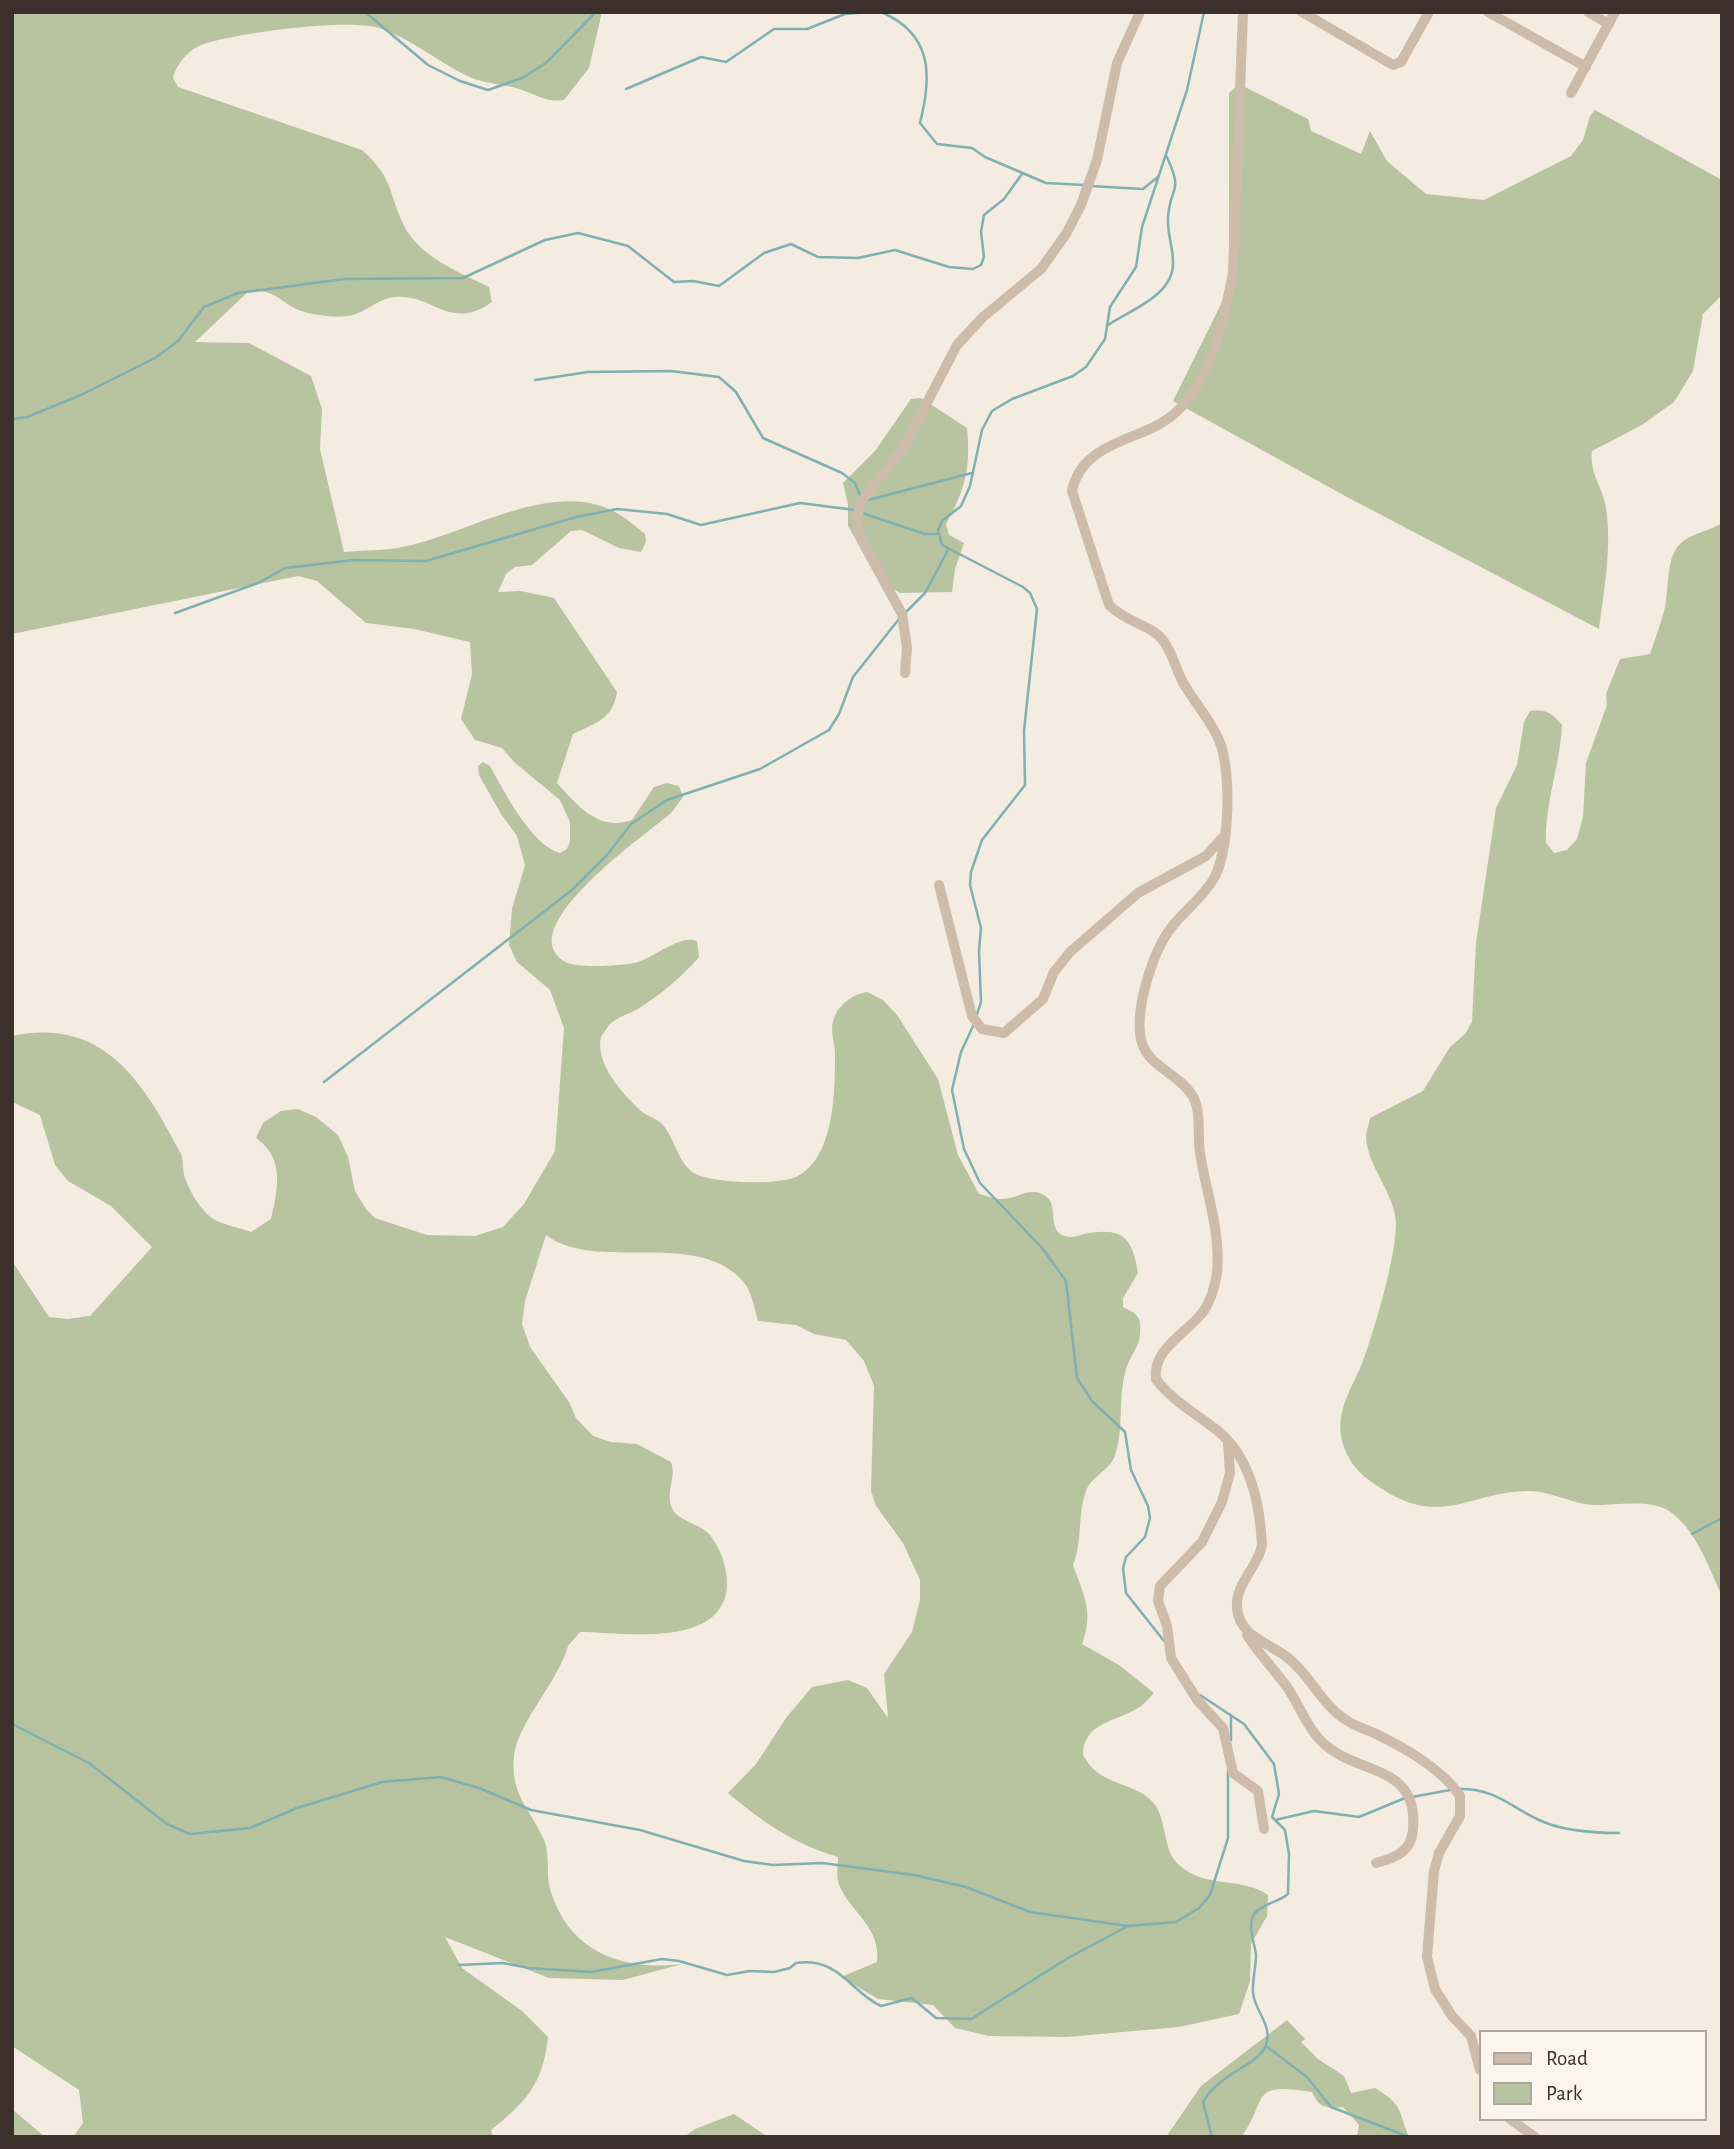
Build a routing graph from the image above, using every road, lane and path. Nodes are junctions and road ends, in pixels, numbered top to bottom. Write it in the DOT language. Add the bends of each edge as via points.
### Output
graph roads {
  1 [pos="1140,12"];
  2 [pos="1243,12"];
  3 [pos="1302,12"];
  4 [pos="1429,12"];
  5 [pos="1488,12"];
  6 [pos="1588,12"];
  7 [pos="1615,12"];
  8 [pos="1609,24"];
  9 [pos="1586,67"];
  10 [pos="1571,93"];
  11 [pos="905,673"];
  12 [pos="1224,836"];
  13 [pos="939,885"];
  14 [pos="1227,1440"];
  15 [pos="1245,1629"];
  16 [pos="1264,1829"];
  17 [pos="1376,1863"];
  18 [pos="1478,2062"];
  19 [pos="1513,2121"];
  20 [pos="1535,2137"];
  1 -- 11 [label="street" via="1117,63 1097,160 1066,234 1041,269 957,345 904,447 860,503 861,539 902,614"];
  2 -- 12 [label="street" via="1233,273 1210,355 1193,392 1173,415 1090,459 1074,479 1072,491 1109,606 1165,642 1185,687 1219,738 1228,779"];
  3 -- 4 [label="street" via="1387,63 1399,64"];
  5 -- 9 [label="street"];
  6 -- 8 [label="street"];
  7 -- 8 [label="street"];
  8 -- 9 [label="street"];
  9 -- 10 [label="street"];
  12 -- 13 [label="street" via="1206,856 1138,893 1070,952 1054,972 1043,999 1004,1033 982,1029 972,1016"];
  12 -- 14 [label="street" via="1213,880 1163,940 1141,1003 1139,1023 1146,1056 1195,1101 1200,1156 1218,1244 1217,1274 1208,1305 1160,1358 1156,1379"];
  14 -- 15 [label="street" via="1253,1488 1262,1535 1261,1554 1237,1598"];
  14 -- 16 [label="street" via="1230,1473 1222,1502 1197,1549 1163,1581 1158,1601 1171,1658 1198,1701 1223,1728 1233,1773 1258,1791"];
  15 -- 17 [label="street" via="1319,1739 1347,1760 1395,1778 1407,1792 1413,1819 1411,1843 1402,1853"];
  15 -- 18 [label="street" via="1291,1660 1338,1715 1420,1761 1460,1797 1460,1816 1438,1853 1434,1871 1427,1957 1435,1989 1471,2036"];
  19 -- 20 [label="street"];
}
